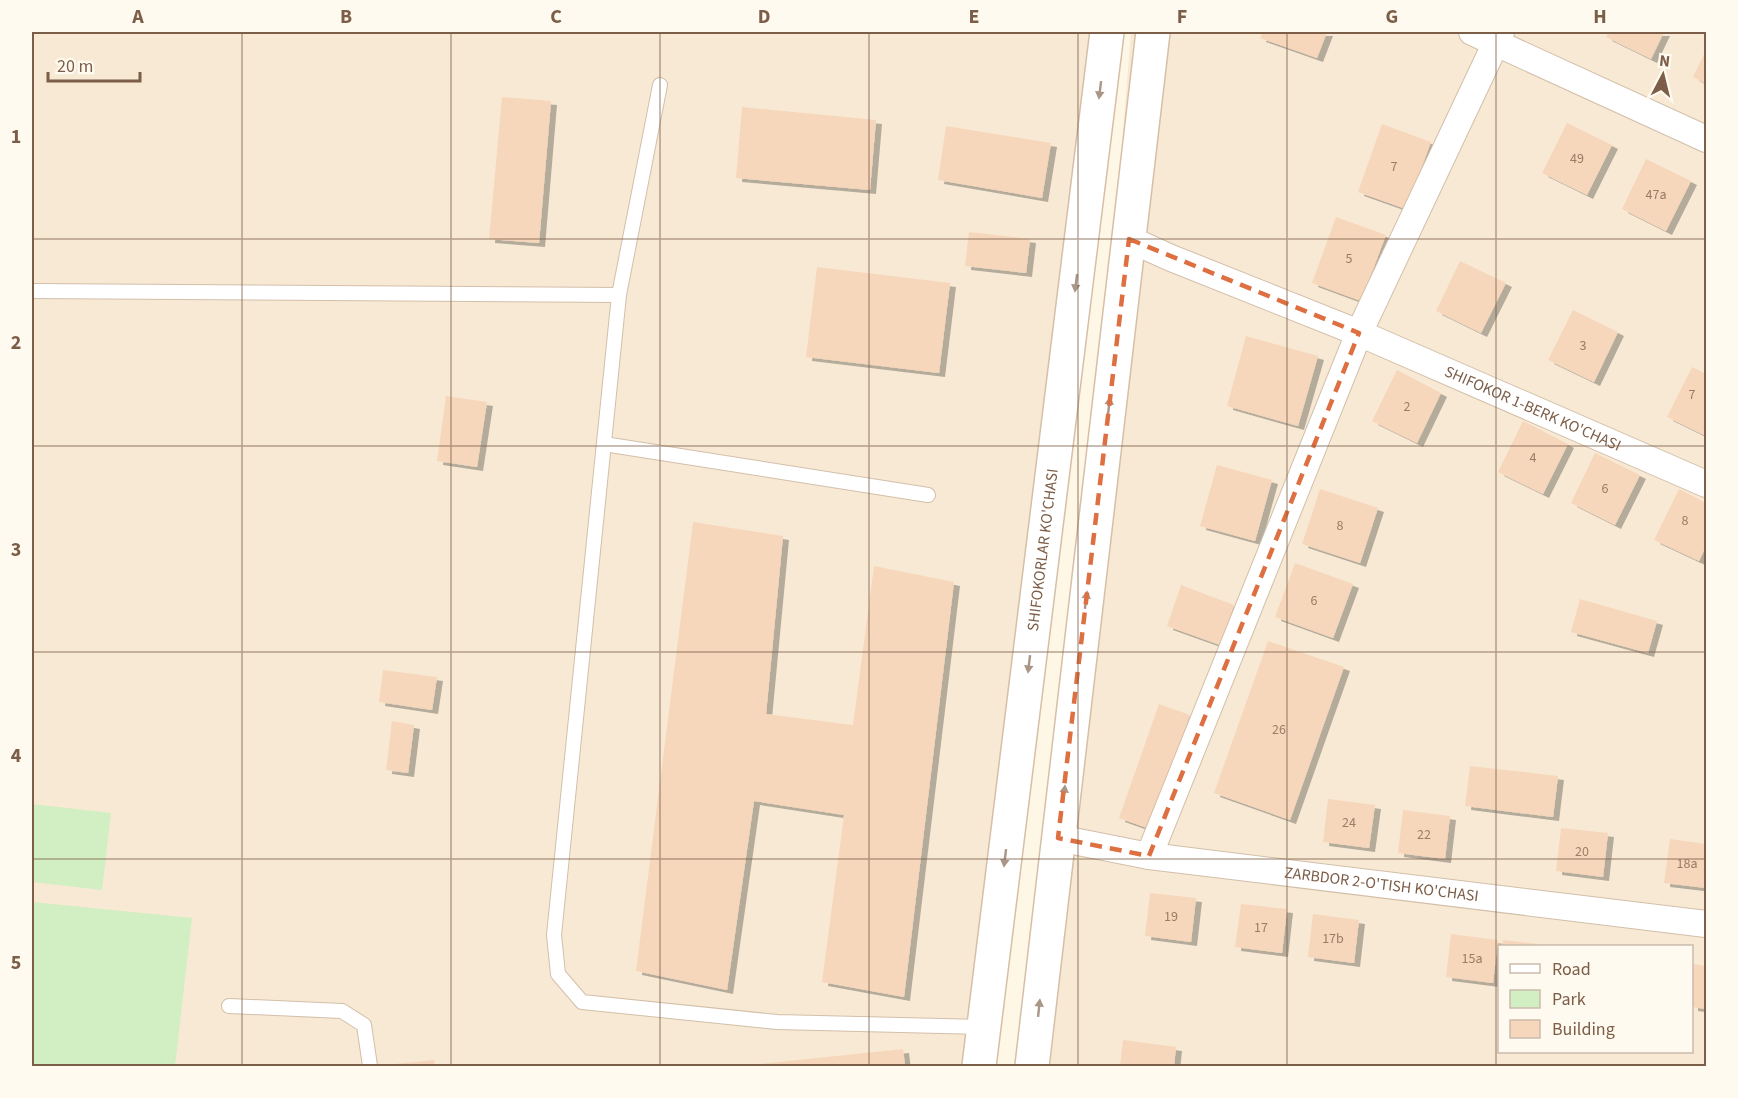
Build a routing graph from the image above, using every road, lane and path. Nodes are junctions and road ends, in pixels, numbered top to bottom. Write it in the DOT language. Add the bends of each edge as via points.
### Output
graph roads {
  1 [pos="1107,32"];
  2 [pos="1154,32"];
  3 [pos="1472,32"];
  4 [pos="1499,37"];
  5 [pos="660,85"];
  6 [pos="1707,139"];
  7 [pos="1129,239"];
  8 [pos="32,291"];
  9 [pos="619,295"];
  10 [pos="1359,333"];
  11 [pos="604,444"];
  12 [pos="1707,484"];
  13 [pos="928,495"];
  14 [pos="1058,838"];
  15 [pos="1149,856"];
  16 [pos="1707,924"];
  17 [pos="229,1006"];
  18 [pos="984,1027"];
  19 [pos="370,1066"];
  20 [pos="979,1066"];
  21 [pos="1032,1066"];
  1 -- 18 [label="main road, SHIFOKORLAR KO'CHASI, one-way"];
  2 -- 7 [label="main road"];
  3 -- 4 [label="street"];
  4 -- 6 [label="street"];
  4 -- 10 [label="street"];
  5 -- 9 [label="lane"];
  7 -- 10 [label="street, SHIFOKOR 1-BERK KO'CHASI"];
  14 -- 7 [label="main road, one-way"];
  8 -- 9 [label="lane"];
  9 -- 11 [label="lane"];
  10 -- 12 [label="street, SHIFOKOR 1-BERK KO'CHASI"];
  10 -- 15 [label="street"];
  11 -- 13 [label="lane"];
  11 -- 18 [label="lane" via="555,935 558,974 582,1002 777,1022"];
  14 -- 15 [label="street, ZARBDOR 2-O'TISH KO'CHASI"];
  21 -- 14 [label="main road, one-way"];
  15 -- 16 [label="street, ZARBDOR 2-O'TISH KO'CHASI"];
  17 -- 19 [label="lane" via="342,1011 364,1026"];
  18 -- 20 [label="main road, SHIFOKORLAR KO'CHASI"];
}
